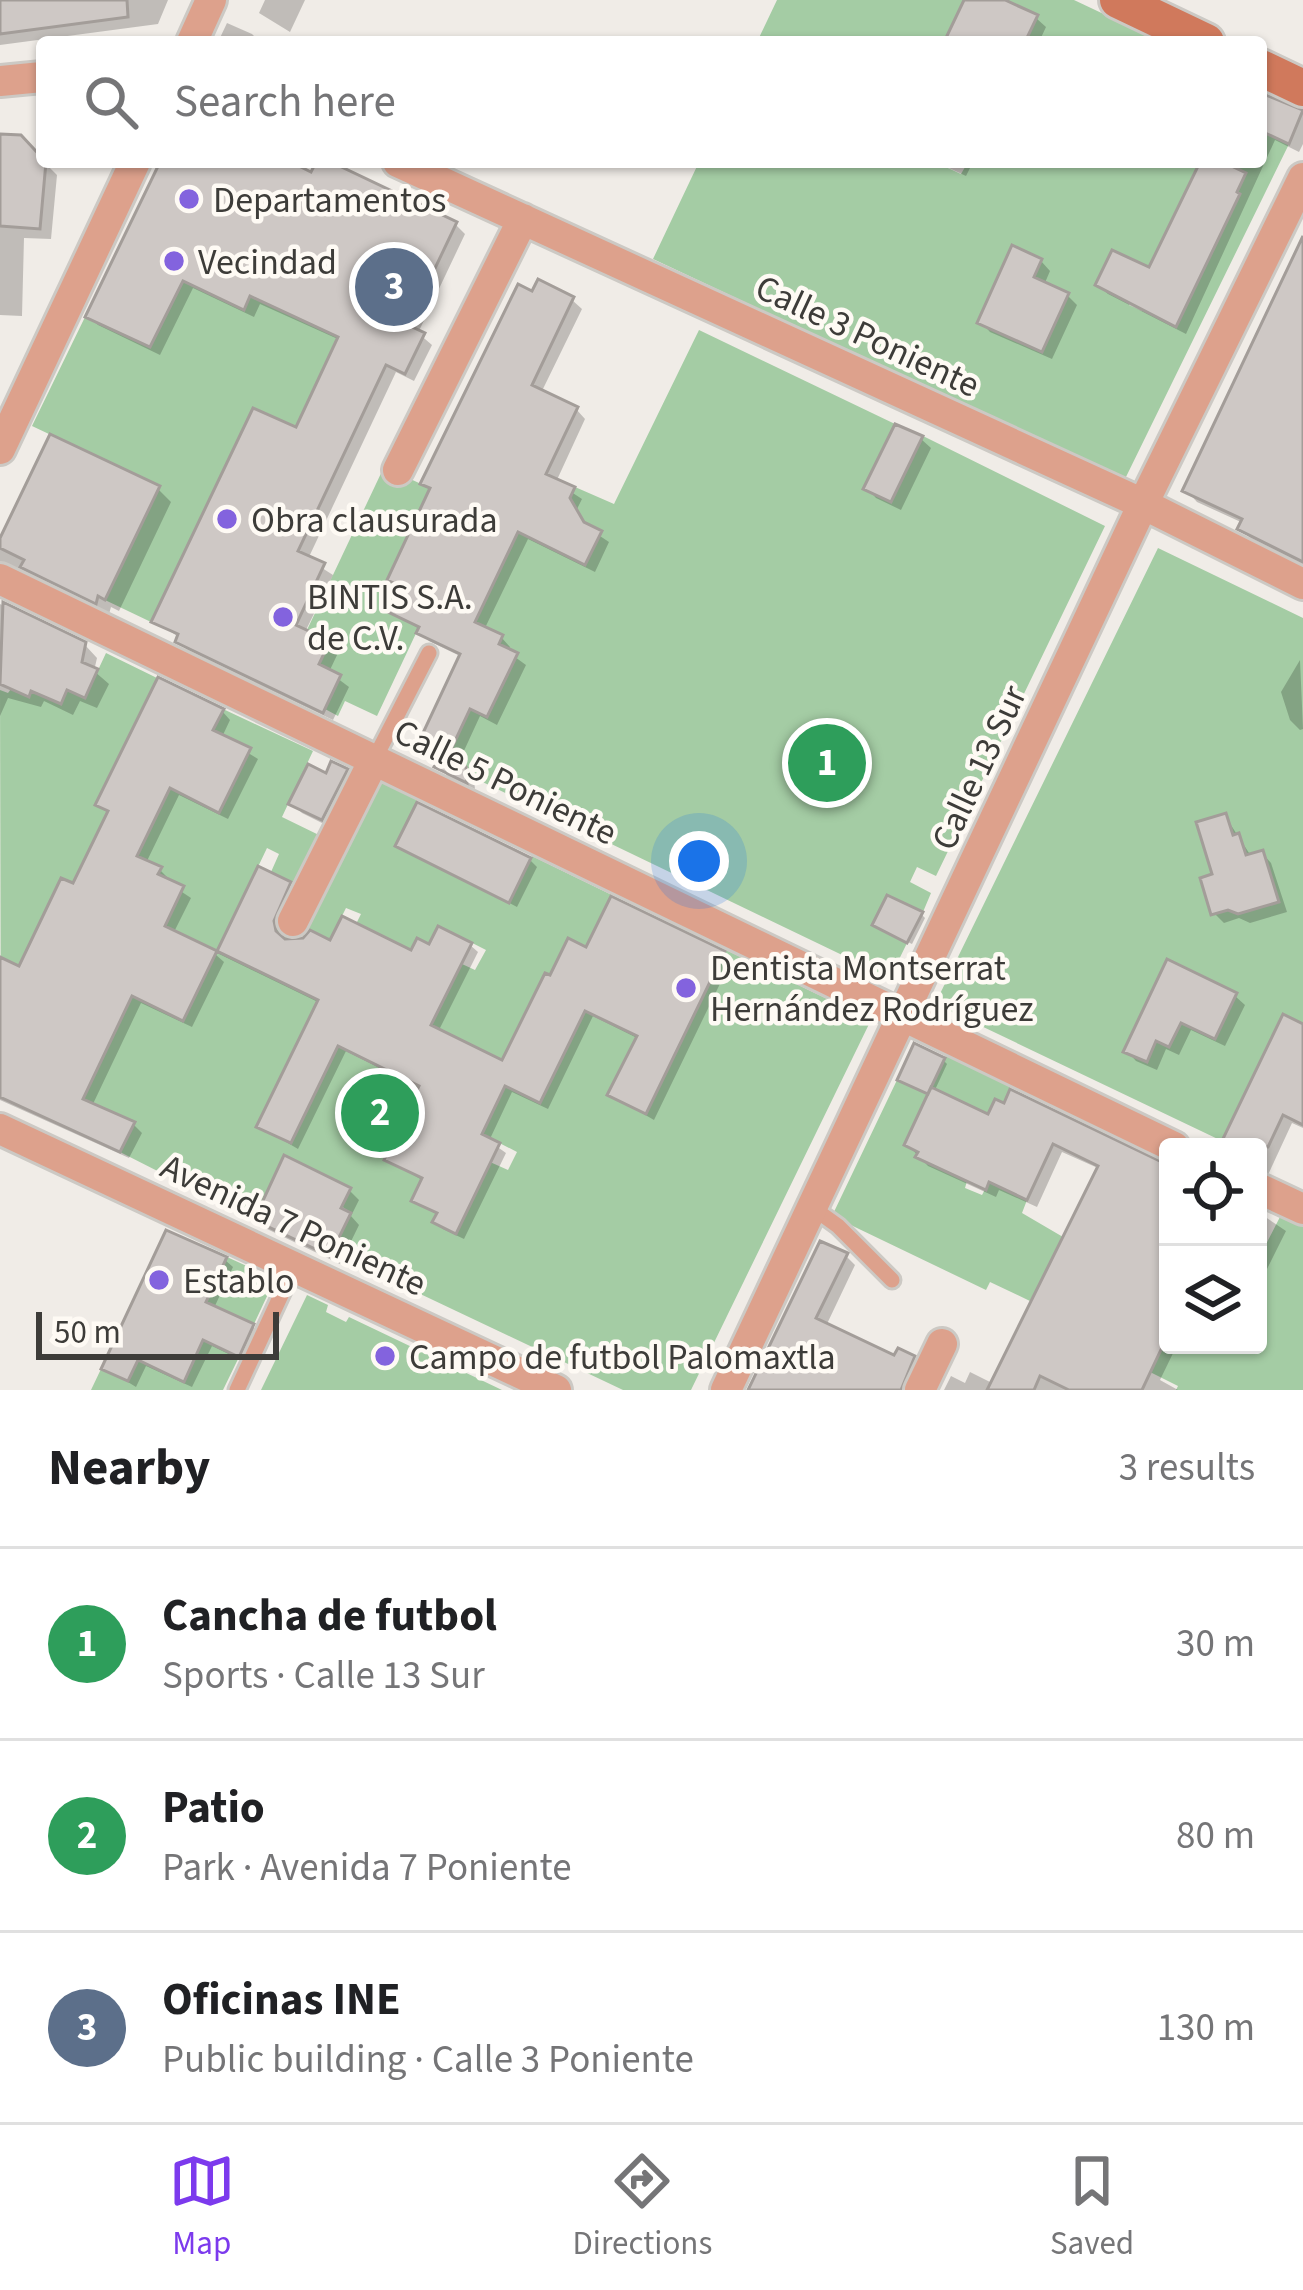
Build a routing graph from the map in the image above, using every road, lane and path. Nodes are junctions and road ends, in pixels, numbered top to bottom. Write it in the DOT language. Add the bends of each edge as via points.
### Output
graph roads {
  1 [pos="211,0"];
  2 [pos="1118,0"];
  3 [pos="195,36"];
  4 [pos="1193,36"];
  5 [pos="1267,71"];
  6 [pos="36,78"];
  7 [pos="0,81"];
  8 [pos="1303,88"];
  9 [pos="133,168"];
  10 [pos="411,168"];
  11 [pos="1303,178"];
  12 [pos="523,220"];
  13 [pos="0,449"];
  14 [pos="398,470"];
  15 [pos="1143,504"];
  16 [pos="0,579"];
  17 [pos="1303,584"];
  18 [pos="429,653"];
  19 [pos="374,760"];
  20 [pos="293,921"];
  21 [pos="904,1018"];
  22 [pos="0,1129"];
  23 [pos="1159,1140"];
  24 [pos="1267,1192"];
  25 [pos="813,1208"];
  26 [pos="1303,1209"];
  27 [pos="294,1267"];
  28 [pos="892,1280"];
  29 [pos="942,1344"];
  30 [pos="238,1390"];
  31 [pos="556,1390"];
  32 [pos="726,1390"];
  33 [pos="920,1390"];
  1 -- 3 [label="street"];
  2 -- 4 [label="street"];
  5 -- 8 [label="street"];
  6 -- 7 [label="street"];
  9 -- 13 [label="street"];
  10 -- 12 [label="street, Calle 3 Poniente"];
  11 -- 15 [label="street, Calle 13 Sur"];
  12 -- 14 [label="street"];
  12 -- 15 [label="street, Calle 3 Poniente"];
  15 -- 17 [label="street, Calle 3 Poniente"];
  15 -- 21 [label="street, Calle 13 Sur"];
  16 -- 19 [label="street, Calle 5 Poniente"];
  18 -- 19 [label="lane"];
  19 -- 20 [label="street"];
  19 -- 21 [label="street, Calle 5 Poniente"];
  21 -- 23 [label="street, Calle 5 Poniente"];
  21 -- 25 [label="street, Calle 13 Sur"];
  22 -- 27 [label="street, Avenida 7 Poniente"];
  24 -- 26 [label="street"];
  25 -- 28 [label="lane"];
  25 -- 32 [label="street, Calle 13 Sur"];
  27 -- 30 [label="lane"];
  27 -- 31 [label="street, Avenida 7 Poniente"];
  29 -- 33 [label="street"];
}
